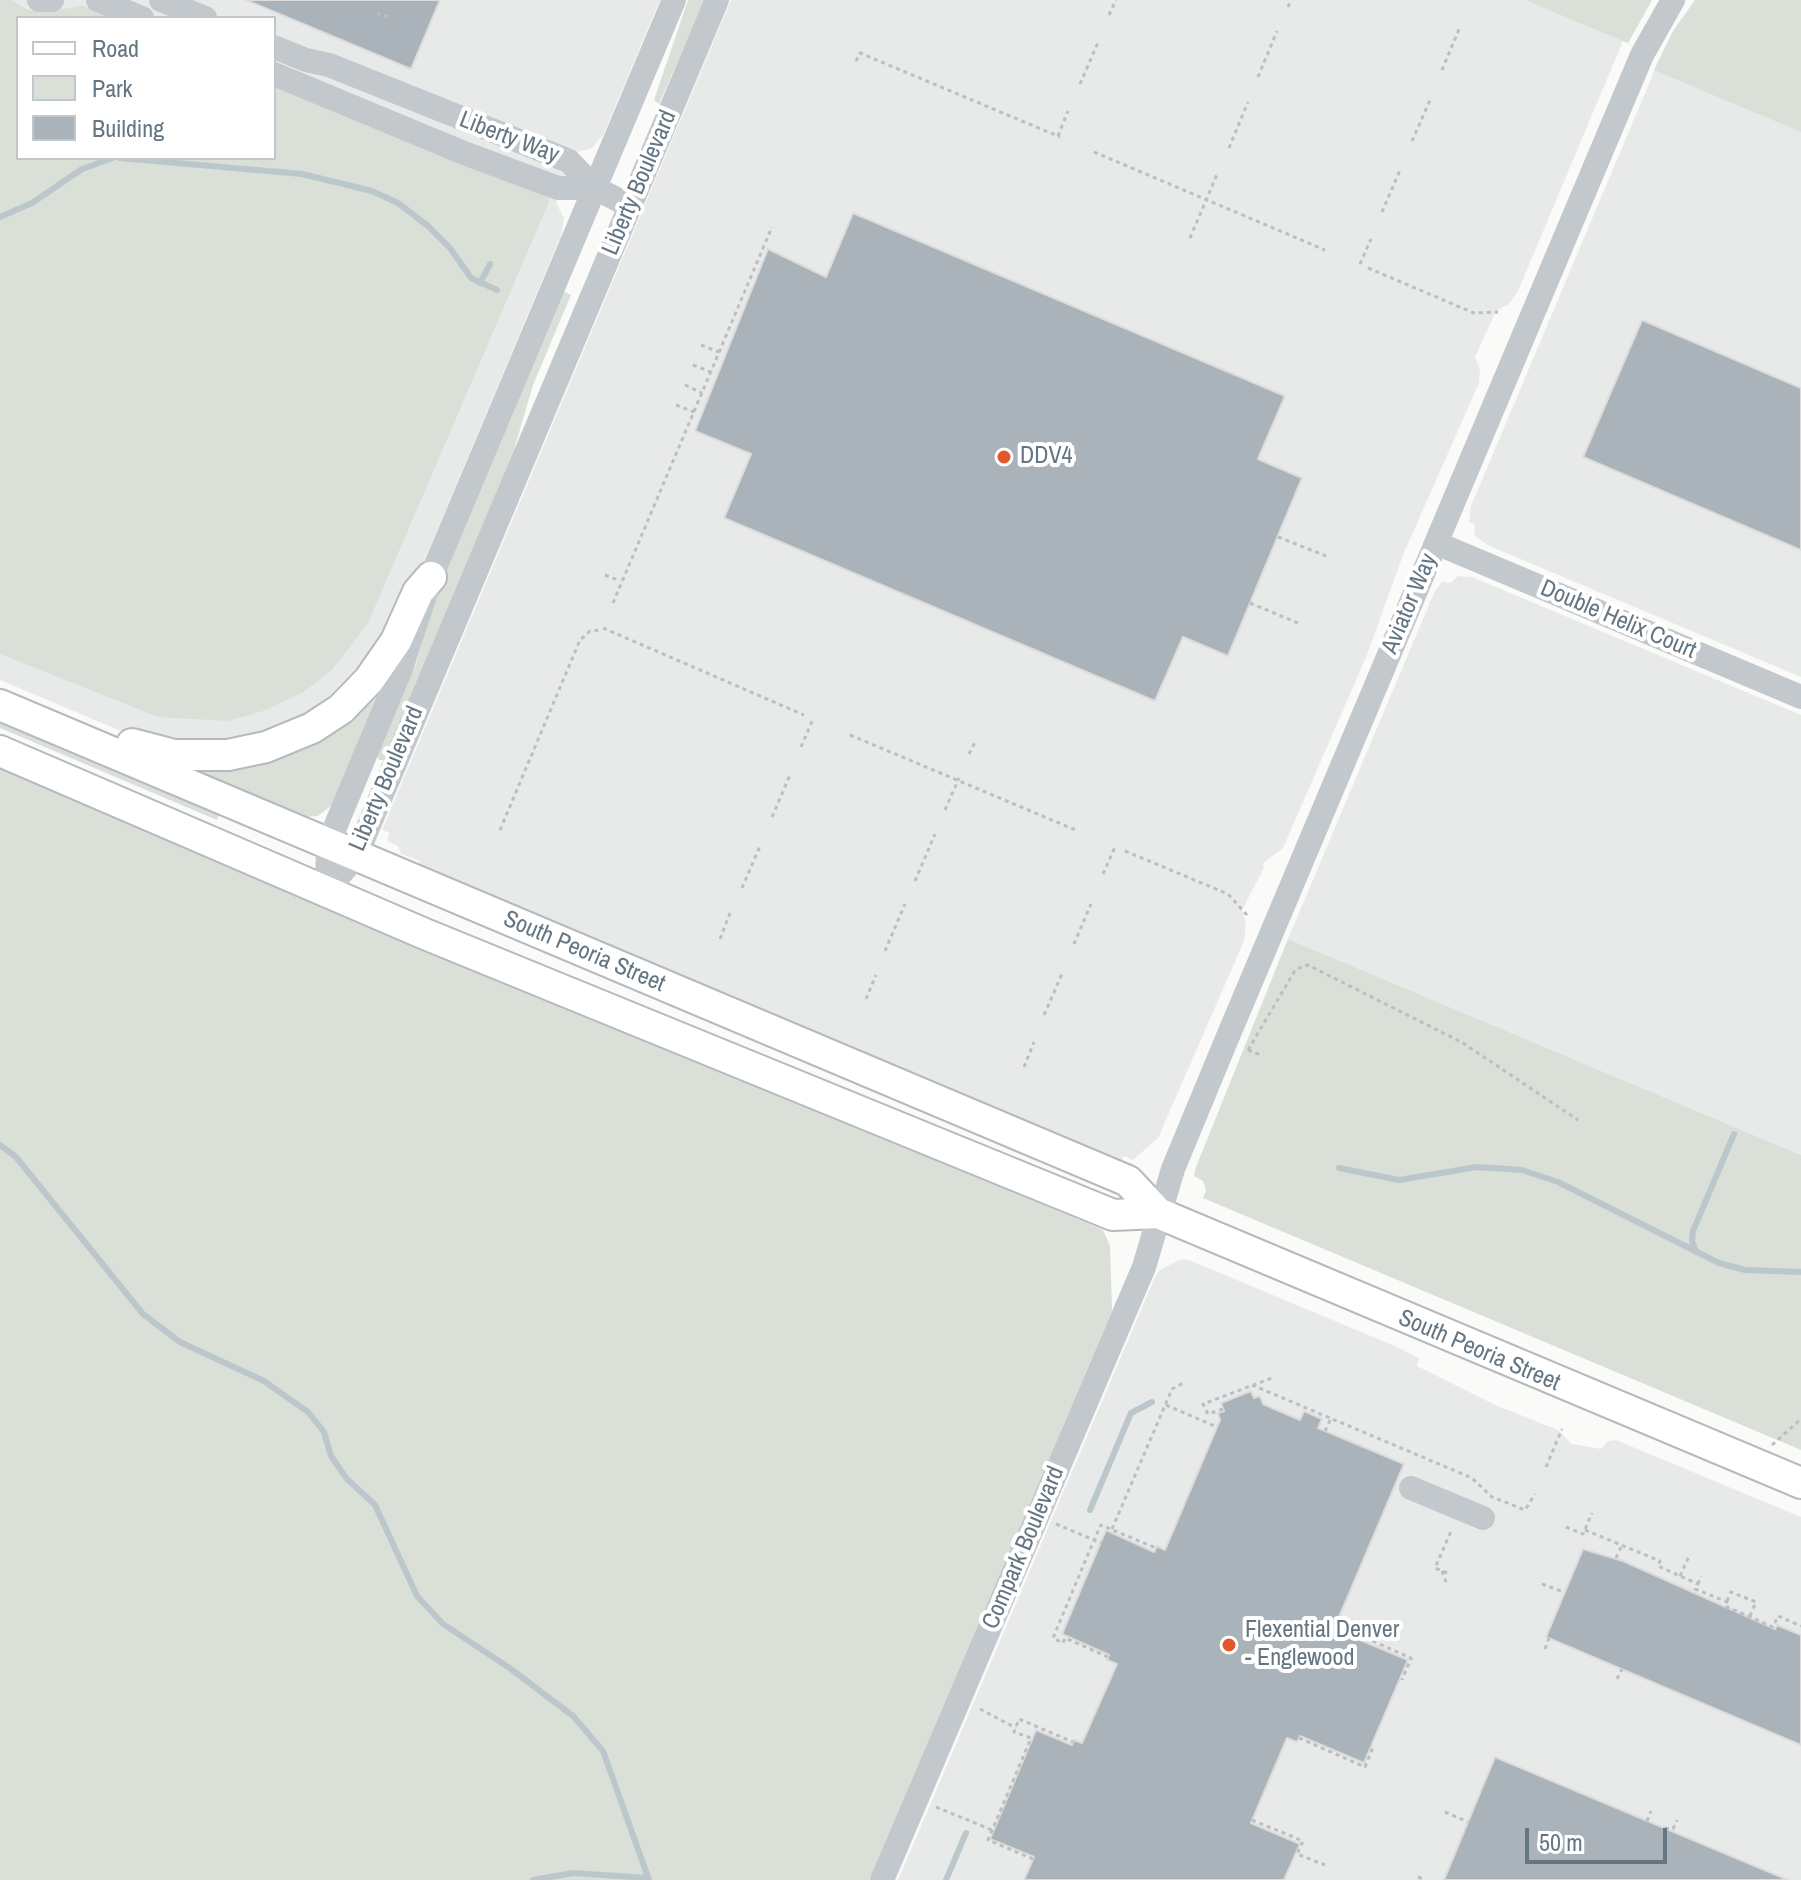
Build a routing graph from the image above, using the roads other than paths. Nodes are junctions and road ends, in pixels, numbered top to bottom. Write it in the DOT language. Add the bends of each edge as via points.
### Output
graph roads {
  1 [pos="39,0"];
  2 [pos="52,0"];
  3 [pos="98,0"];
  4 [pos="161,0"];
  5 [pos="674,0"];
  6 [pos="717,0"];
  7 [pos="1673,0"];
  8 [pos="137,16"];
  9 [pos="200,16"];
  10 [pos="276,48"];
  11 [pos="276,75"];
  12 [pos="595,188"];
  13 [pos="630,206"];
  14 [pos="1436,543"];
  15 [pos="431,577"];
  16 [pos="1801,697"];
  17 [pos="0,705"];
  18 [pos="56,729"];
  19 [pos="0,751"];
  20 [pos="328,844"];
  21 [pos="356,856"];
  22 [pos="327,890"];
  23 [pos="1158,1213"];
  24 [pos="1801,1483"];
  25 [pos="1411,1488"];
  26 [pos="1483,1518"];
  27 [pos="882,1880"];
  1 -- 2 [label="street"];
  3 -- 8 [label="street"];
  4 -- 9 [label="street"];
  5 -- 12 [label="street, Liberty Boulevard"];
  6 -- 13 [label="street, Liberty Boulevard"];
  7 -- 14 [label="street, Aviator Way" via="1642,55"];
  10 -- 12 [label="street, Liberty Way" via="569,161"];
  11 -- 12 [label="street, Liberty Way" via="558,188"];
  12 -- 13 [label="street"];
  12 -- 15 [label="street, Liberty Boulevard"];
  13 -- 21 [label="street, Liberty Boulevard"];
  14 -- 16 [label="street, Double Helix Court"];
  14 -- 23 [label="street, Aviator Way"];
  15 -- 18 [label="main road" via="365,685 341,709 294,736 247,752 196,756 148,749 95,728"];
  15 -- 20 [label="street, Liberty Boulevard" via="404,661"];
  17 -- 18 [label="main road, South Peoria Street"];
  18 -- 20 [label="main road, South Peoria Street"];
  19 -- 22 [label="main road, South Peoria Street"];
  20 -- 21 [label="main road, South Peoria Street"];
  20 -- 22 [label="street, Liberty Boulevard"];
  21 -- 22 [label="street, Liberty Boulevard"];
  21 -- 23 [label="main road, South Peoria Street" via="1128,1181"];
  22 -- 23 [label="main road, South Peoria Street" via="1113,1215"];
  23 -- 24 [label="main road, South Peoria Street"];
  23 -- 27 [label="street, Compark Boulevard" via="1144,1267"];
  25 -- 26 [label="street"];
}
